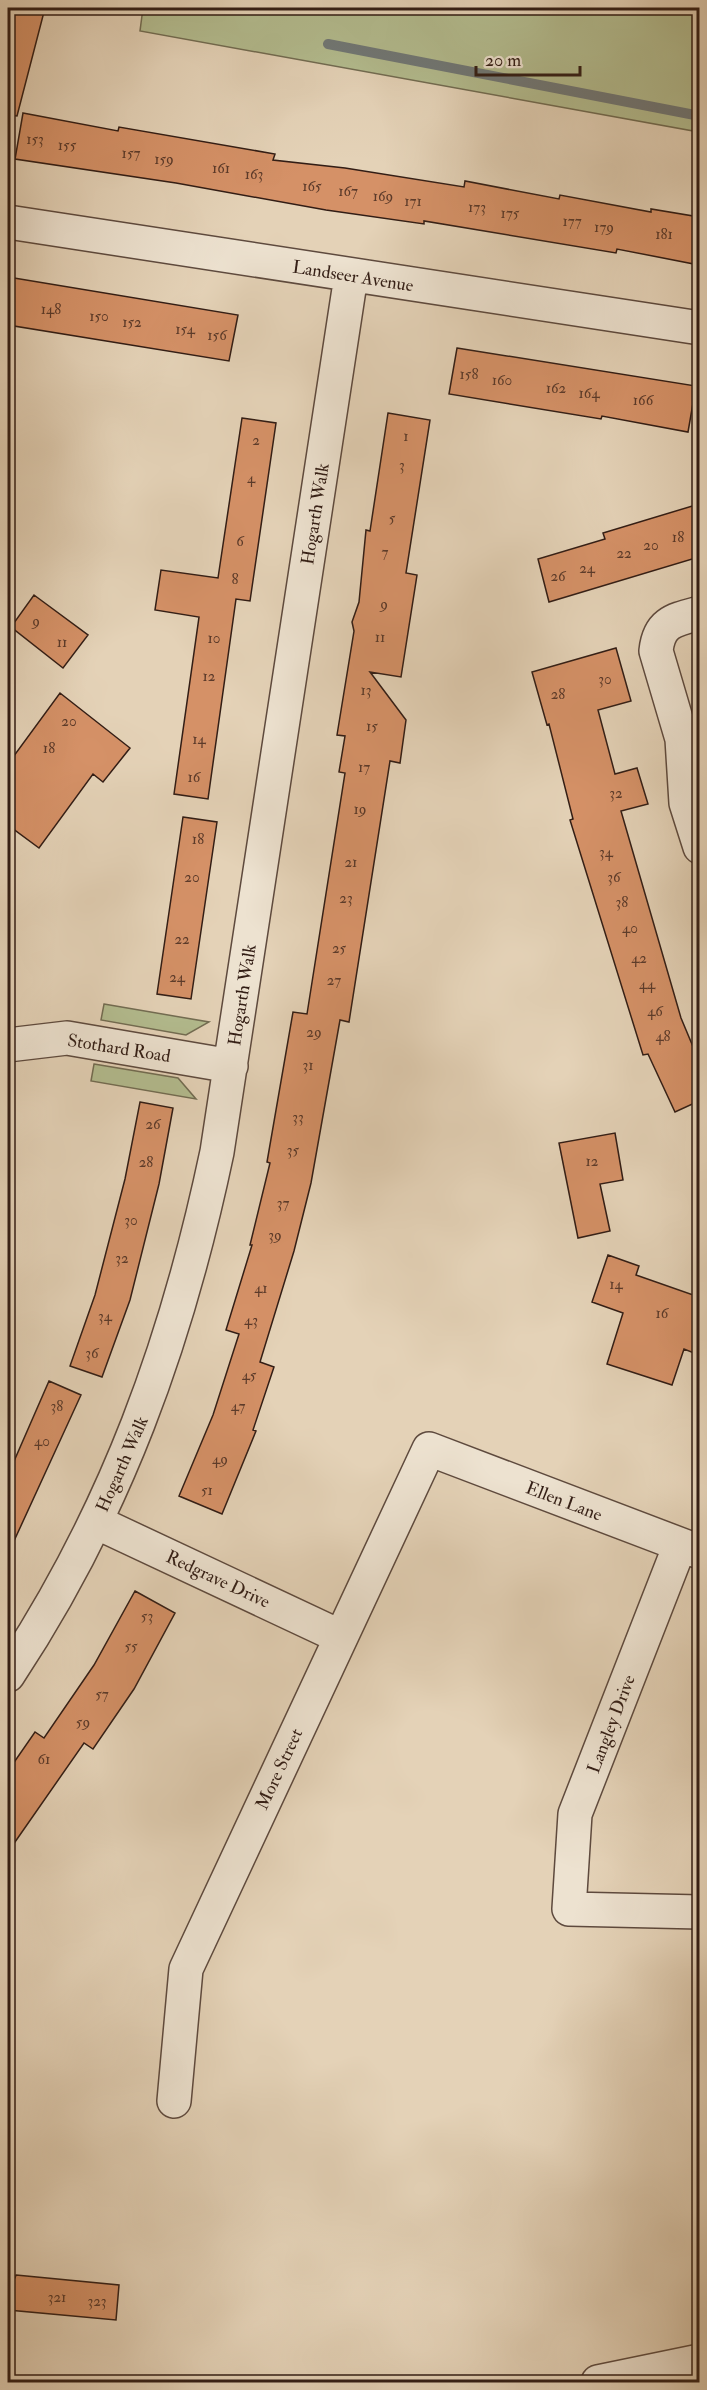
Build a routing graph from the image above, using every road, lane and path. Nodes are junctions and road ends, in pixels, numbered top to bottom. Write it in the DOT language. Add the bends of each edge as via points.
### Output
graph roads {
  1 [pos="8,222"];
  2 [pos="351,276"];
  3 [pos="699,328"];
  4 [pos="699,613"];
  5 [pos="699,847"];
  6 [pos="8,1045"];
  7 [pos="231,1066"];
  8 [pos="429,1449"];
  9 [pos="96,1522"];
  10 [pos="690,1549"];
  11 [pos="341,1637"];
  12 [pos="8,1675"];
  13 [pos="699,1912"];
  14 [pos="174,2101"];
  15 [pos="699,2361"];
  16 [pos="598,2382"];
  1 -- 2 [label="street, Landseer Avenue"];
  2 -- 3 [label="street, Landseer Avenue"];
  2 -- 7 [label="street, Hogarth Walk"];
  4 -- 5 [label="street" via="664,627 657,636 656,651 682,740 686,803"];
  6 -- 7 [label="street, Stothard Road" via="68,1038"];
  7 -- 9 [label="street, Hogarth Walk" via="206,1204 180,1308 144,1414"];
  8 -- 10 [label="street, Ellen Lane"];
  8 -- 11 [label="street, More Street"];
  9 -- 11 [label="street, Redgrave Drive"];
  9 -- 12 [label="street, Hogarth Walk"];
  10 -- 13 [label="street, Langley Drive" via="575,1814 569,1909"];
  11 -- 14 [label="street, More Street" via="186,1969"];
  15 -- 16 [label="street"];
}
